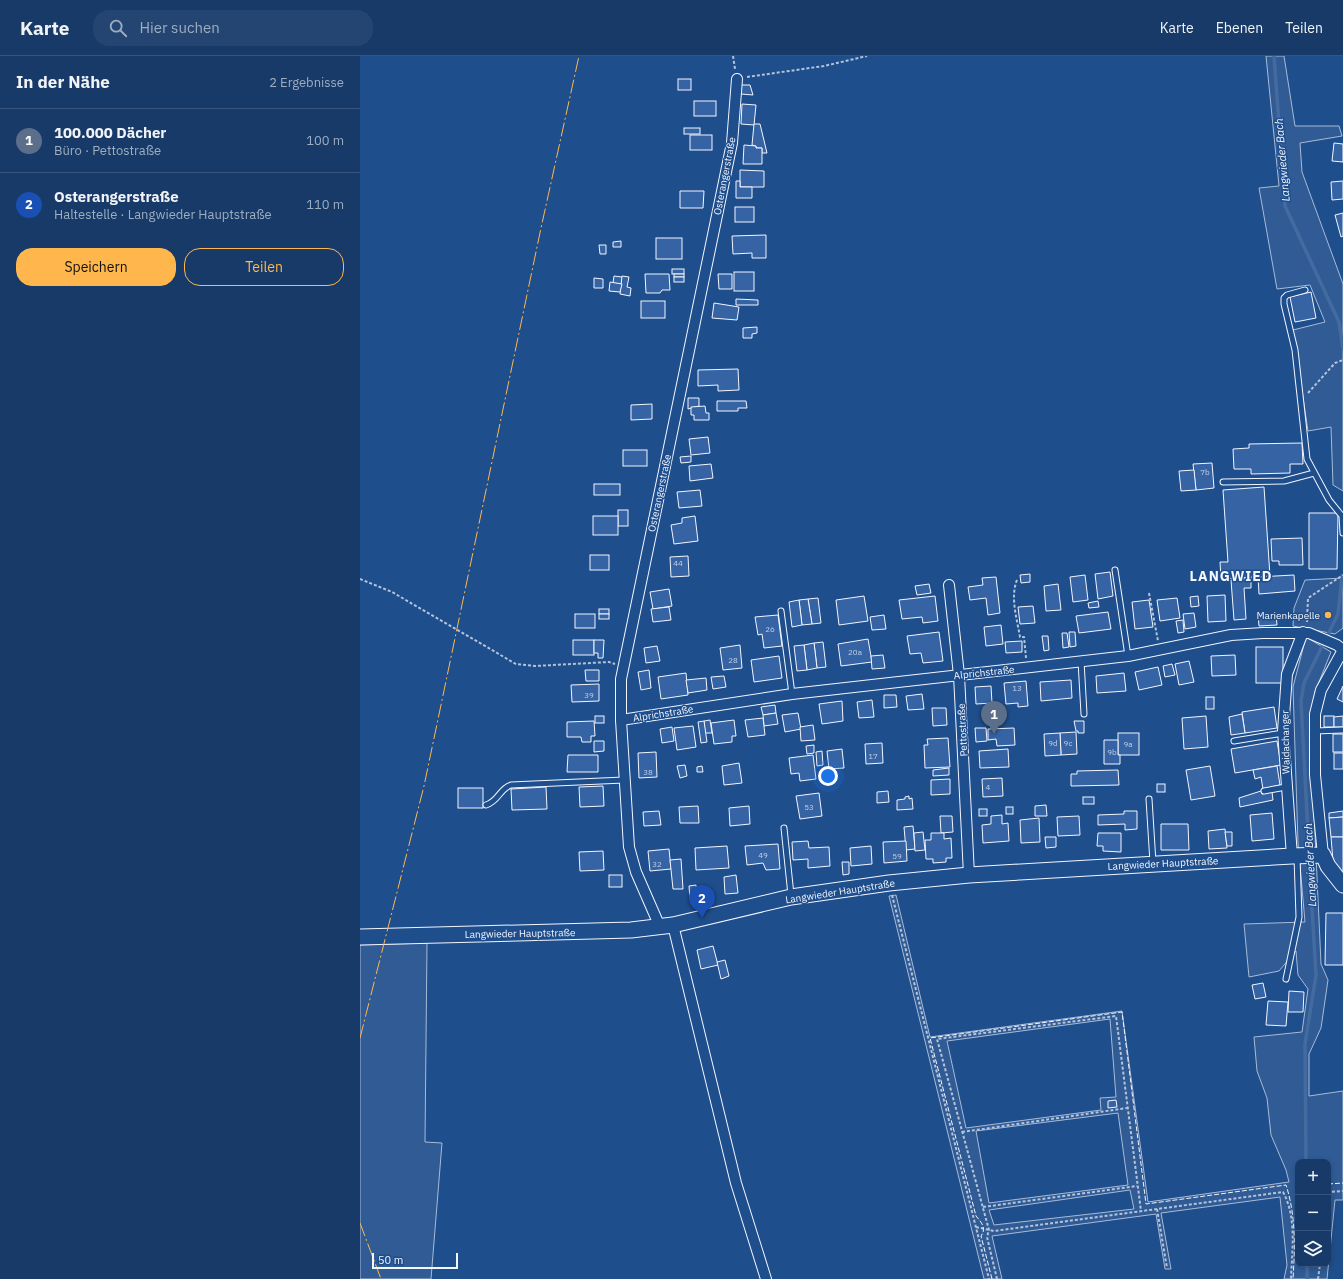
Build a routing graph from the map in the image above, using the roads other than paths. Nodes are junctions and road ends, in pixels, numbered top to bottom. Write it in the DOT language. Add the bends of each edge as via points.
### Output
graph roads {
  1 [pos="737,79"];
  2 [pos="1305,290"];
  3 [pos="1314,473"];
  4 [pos="1223,482"];
  5 [pos="1343,533"];
  6 [pos="1115,570"];
  7 [pos="949,584"];
  8 [pos="781,611"];
  9 [pos="1303,632"];
  10 [pos="1341,648"];
  11 [pos="1128,656"];
  12 [pos="1081,661"];
  13 [pos="959,674"];
  14 [pos="792,694"];
  15 [pos="1084,714"];
  16 [pos="621,720"];
  17 [pos="1343,730"];
  18 [pos="1314,731"];
  19 [pos="1283,733"];
  20 [pos="1234,741"];
  21 [pos="624,780"];
  22 [pos="1286,787"];
  23 [pos="1264,791"];
  24 [pos="1149,799"];
  25 [pos="486,805"];
  26 [pos="784,828"];
  27 [pos="1320,855"];
  28 [pos="1294,856"];
  29 [pos="1153,864"];
  30 [pos="969,875"];
  31 [pos="1343,885"];
  32 [pos="791,897"];
  33 [pos="667,926"];
  34 [pos="360,937"];
  35 [pos="1286,979"];
  36 [pos="766,1279"];
  1 -- 16 [label="street, Osterangerstraße" via="732,143 623,666"];
  2 -- 3 [label="lane" via="1287,295 1284,304 1295,350 1307,459"];
  3 -- 4 [label="lane" via="1284,481"];
  3 -- 5 [label="lane" via="1329,500 1342,516"];
  6 -- 11 [label="lane"];
  7 -- 13 [label="street, Pettostraße"];
  8 -- 14 [label="lane"];
  9 -- 10 [label="street, Alprichstraße" via="1316,634"];
  9 -- 11 [label="street, Alprichstraße" via="1231,635"];
  9 -- 19 [label="street, Waidachanger" via="1287,674"];
  10 -- 18 [label="street" via="1317,700"];
  11 -- 12 [label="street, Alprichstraße"];
  12 -- 13 [label="street, Alprichstraße"];
  12 -- 15 [label="lane"];
  13 -- 14 [label="street, Alprichstraße"];
  13 -- 30 [label="street, Pettostraße"];
  14 -- 16 [label="street, Alprichstraße"];
  16 -- 21 [label="street, Osterangerstraße"];
  17 -- 18 [label="lane"];
  18 -- 27 [label="street"];
  19 -- 20 [label="lane"];
  19 -- 22 [label="street, Waidachanger"];
  21 -- 25 [label="lane" via="511,785 504,787 493,803"];
  21 -- 33 [label="street, Osterangerstraße" via="629,847 636,872"];
  22 -- 23 [label="lane"];
  22 -- 28 [label="street, Waidachanger"];
  24 -- 29 [label="lane"];
  26 -- 32 [label="lane"];
  27 -- 28 [label="street, Langwieder Hauptstraße"];
  27 -- 31 [label="street"];
  28 -- 29 [label="street, Langwieder Hauptstraße"];
  28 -- 35 [label="lane" via="1299,917"];
  29 -- 30 [label="street, Langwieder Hauptstraße"];
  30 -- 32 [label="street, Langwieder Hauptstraße"];
  32 -- 33 [label="street, Langwieder Hauptstraße"];
  33 -- 34 [label="street, Langwieder Hauptstraße" via="631,930"];
  33 -- 36 [label="street, Osterangerstraße" via="736,1183"];
}
